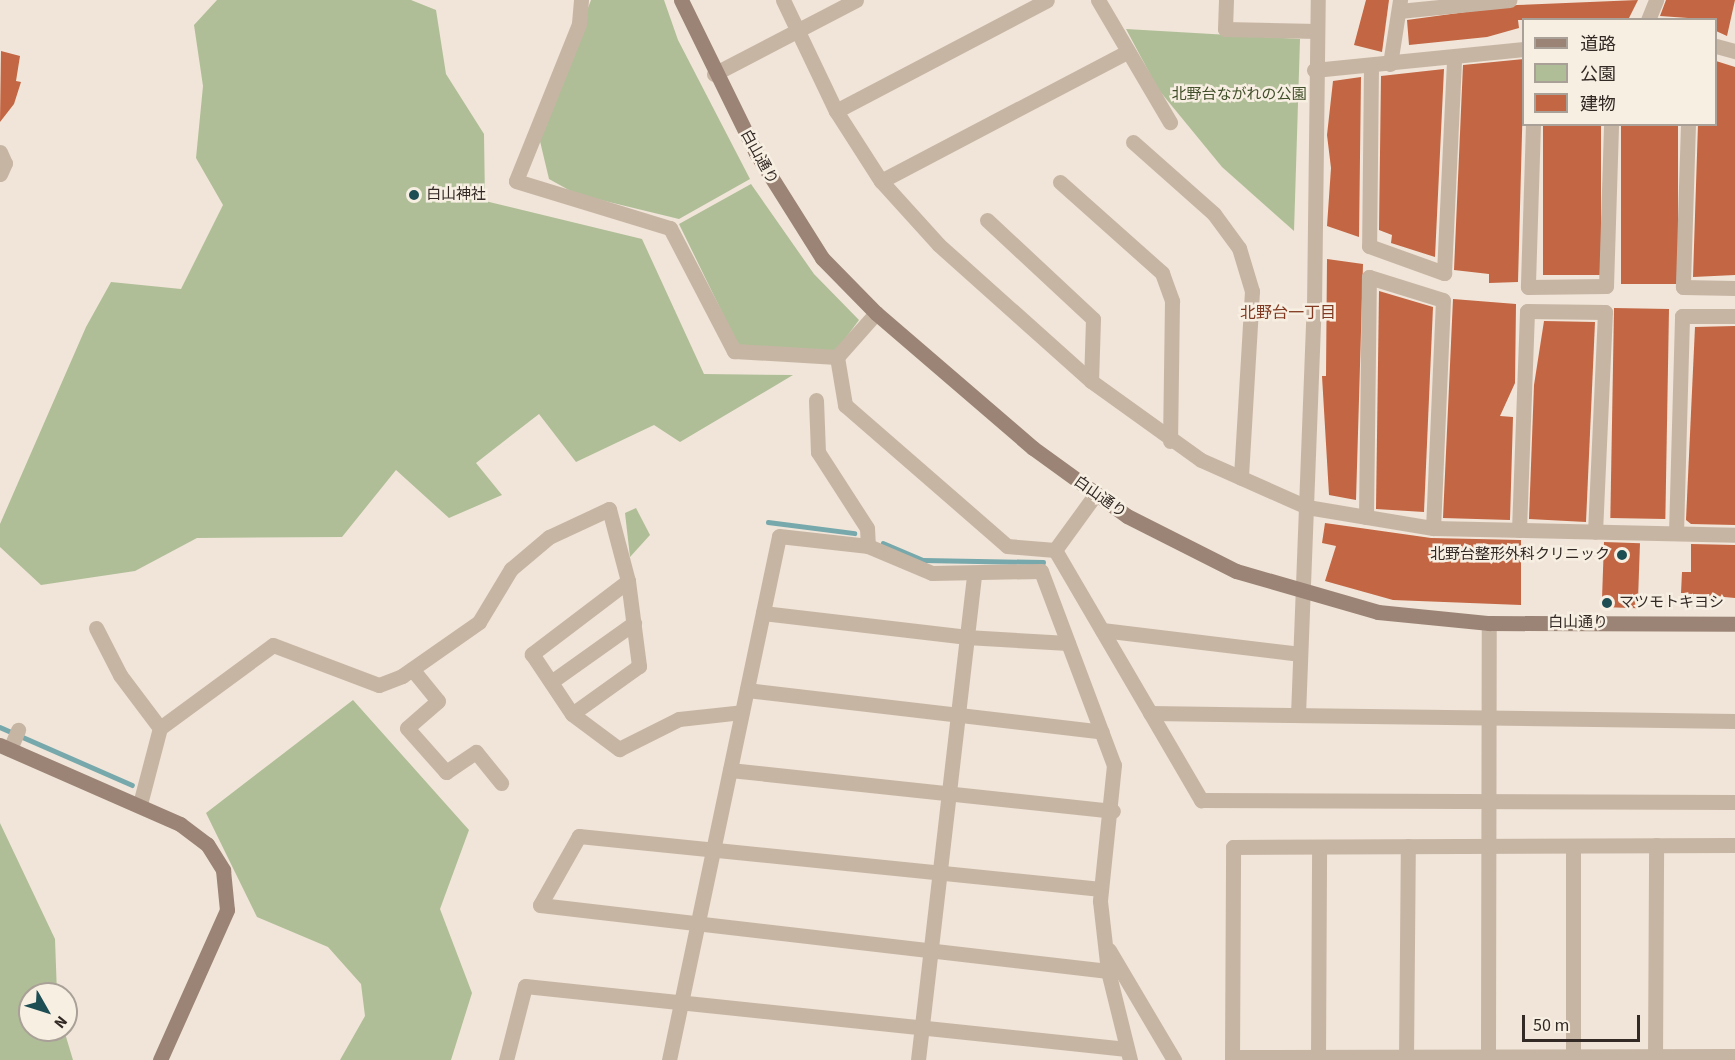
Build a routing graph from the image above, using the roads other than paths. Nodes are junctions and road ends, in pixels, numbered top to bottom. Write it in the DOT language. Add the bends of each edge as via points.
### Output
graph roads {
  1 [pos="581,0"];
  2 [pos="681,0"];
  3 [pos="783,0"];
  4 [pos="856,0"];
  5 [pos="1047,0"];
  6 [pos="1098,0"];
  7 [pos="1226,0"];
  8 [pos="1318,0"];
  9 [pos="1509,0"];
  10 [pos="1656,0"];
  11 [pos="1470,2"];
  12 [pos="1400,6"];
  13 [pos="1649,18"];
  14 [pos="795,31"];
  15 [pos="1317,31"];
  16 [pos="1717,46"];
  17 [pos="1522,49"];
  18 [pos="1735,51"];
  19 [pos="1127,52"];
  20 [pos="1454,57"];
  21 [pos="1390,64"];
  22 [pos="1371,66"];
  23 [pos="1314,70"];
  24 [pos="714,74"];
  25 [pos="836,111"];
  26 [pos="1170,122"];
  27 [pos="1533,126"];
  28 [pos="1611,126"];
  29 [pos="1688,126"];
  30 [pos="1133,142"];
  31 [pos="0,152"];
  32 [pos="0,174"];
  33 [pos="881,181"];
  34 [pos="1060,182"];
  35 [pos="987,220"];
  36 [pos="1735,288"];
  37 [pos="876,313"];
  38 [pos="1735,316"];
  39 [pos="837,357"];
  40 [pos="1091,381"];
  41 [pos="816,400"];
  42 [pos="1170,441"];
  43 [pos="1241,477"];
  44 [pos="1095,495"];
  45 [pos="1307,507"];
  46 [pos="1366,517"];
  47 [pos="1433,528"];
  48 [pos="1519,530"];
  49 [pos="1595,532"];
  50 [pos="1676,533"];
  51 [pos="1735,535"];
  52 [pos="868,546"];
  53 [pos="1055,550"];
  54 [pos="974,575"];
  55 [pos="628,581"];
  56 [pos="1301,594"];
  57 [pos="763,613"];
  58 [pos="634,623"];
  59 [pos="1489,623"];
  60 [pos="1735,624"];
  61 [pos="96,628"];
  62 [pos="1102,630"];
  63 [pos="966,637"];
  64 [pos="1068,643"];
  65 [pos="1299,654"];
  66 [pos="412,669"];
  67 [pos="551,682"];
  68 [pos="747,690"];
  69 [pos="742,712"];
  70 [pos="1150,713"];
  71 [pos="572,714"];
  72 [pos="958,714"];
  73 [pos="1298,715"];
  74 [pos="1488,718"];
  75 [pos="1735,721"];
  76 [pos="160,728"];
  77 [pos="1102,732"];
  78 [pos="11,741"];
  79 [pos="730,770"];
  80 [pos="501,783"];
  81 [pos="949,793"];
  82 [pos="1488,801"];
  83 [pos="1735,802"];
  84 [pos="140,804"];
  85 [pos="1113,811"];
  86 [pos="1656,845"];
  87 [pos="1735,845"];
  88 [pos="1408,846"];
  89 [pos="1488,846"];
  90 [pos="1573,846"];
  91 [pos="1319,847"];
  92 [pos="714,848"];
  93 [pos="939,872"];
  94 [pos="1101,889"];
  95 [pos="698,923"];
  96 [pos="1106,944"];
  97 [pos="931,950"];
  98 [pos="1108,971"];
  99 [pos="681,1003"];
  100 [pos="922,1028"];
  101 [pos="1128,1055"];
  102 [pos="1735,1056"];
  103 [pos="1318,1058"];
  104 [pos="1406,1058"];
  105 [pos="1488,1058"];
  106 [pos="1573,1058"];
  107 [pos="1655,1058"];
  108 [pos="1232,1059"];
  109 [pos="160,1060"];
  110 [pos="506,1060"];
  111 [pos="669,1060"];
  112 [pos="918,1060"];
  113 [pos="1174,1060"];
  1 -- 39 [label="street" via="579,24 516,181 670,228 734,351"];
  2 -- 24 [label="street, 白山通り"];
  3 -- 14 [label="street"];
  4 -- 14 [label="street"];
  5 -- 25 [label="street"];
  6 -- 19 [label="street"];
  7 -- 15 [label="street" via="1225,29"];
  8 -- 15 [label="street"];
  9 -- 11 [label="street"];
  10 -- 13 [label="street"];
  11 -- 12 [label="street"];
  12 -- 21 [label="street"];
  14 -- 24 [label="street"];
  14 -- 25 [label="street"];
  15 -- 23 [label="street"];
  16 -- 18 [label="street"];
  17 -- 20 [label="street"];
  19 -- 26 [label="street"];
  19 -- 33 [label="street"];
  20 -- 21 [label="street"];
  20 -- 22 [label="street" via="1444,273 1369,246"];
  21 -- 22 [label="street"];
  22 -- 23 [label="street"];
  23 -- 45 [label="street"];
  24 -- 37 [label="street, 白山通り" via="791,214 822,258"];
  25 -- 33 [label="street"];
  27 -- 28 [label="street" via="1528,287 1606,286"];
  29 -- 36 [label="street" via="1683,287"];
  30 -- 43 [label="street" via="1215,214 1239,248 1252,291"];
  31 -- 32 [label="street" via="4,163"];
  33 -- 40 [label="street" via="939,245"];
  34 -- 42 [label="street" via="1162,273 1172,301"];
  35 -- 40 [label="street" via="1094,319"];
  37 -- 39 [label="street"];
  37 -- 44 [label="street, 白山通り"];
  38 -- 50 [label="street" via="1682,316"];
  39 -- 53 [label="street" via="845,405 1007,546"];
  40 -- 42 [label="street"];
  41 -- 52 [label="street" via="818,452 867,528"];
  42 -- 43 [label="street"];
  43 -- 45 [label="street"];
  44 -- 53 [label="street"];
  44 -- 56 [label="street, 白山通り" via="1199,555"];
  45 -- 46 [label="street"];
  45 -- 56 [label="street"];
  46 -- 47 [label="street"];
  46 -- 47 [label="street" via="1369,277 1443,300"];
  47 -- 48 [label="street"];
  48 -- 49 [label="street"];
  48 -- 49 [label="street" via="1527,311 1605,312"];
  49 -- 50 [label="street"];
  50 -- 51 [label="street"];
  52 -- 54 [label="street" via="932,573"];
  52 -- 57 [label="street" via="779,536"];
  53 -- 62 [label="street"];
  54 -- 63 [label="street"];
  54 -- 64 [label="street" via="1041,571"];
  55 -- 58 [label="street"];
  55 -- 66 [label="street" via="609,509 549,537 511,569 479,622"];
  55 -- 67 [label="street" via="532,654"];
  56 -- 59 [label="street, 白山通り" via="1378,612"];
  56 -- 65 [label="street"];
  57 -- 63 [label="street"];
  57 -- 68 [label="street"];
  58 -- 67 [label="street"];
  58 -- 71 [label="street" via="639,666"];
  59 -- 60 [label="street, 白山通り"];
  59 -- 74 [label="street"];
  61 -- 76 [label="street" via="120,675"];
  62 -- 65 [label="street"];
  62 -- 70 [label="street"];
  63 -- 64 [label="street"];
  63 -- 72 [label="street"];
  64 -- 77 [label="street"];
  65 -- 73 [label="street"];
  66 -- 76 [label="street" via="379,685 273,645"];
  66 -- 80 [label="street" via="438,701 407,729 446,772 476,752"];
  67 -- 71 [label="street"];
  68 -- 69 [label="street"];
  68 -- 72 [label="street"];
  69 -- 71 [label="street" via="679,719 619,749"];
  69 -- 79 [label="street"];
  70 -- 73 [label="street"];
  70 -- 82 [label="street" via="1201,800"];
  72 -- 77 [label="street"];
  72 -- 81 [label="street"];
  73 -- 74 [label="street"];
  74 -- 75 [label="street"];
  74 -- 82 [label="street"];
  76 -- 84 [label="street"];
  77 -- 85 [label="street" via="1114,765"];
  78 -- 84 [label="street"];
  79 -- 81 [label="street"];
  79 -- 92 [label="street"];
  81 -- 85 [label="street"];
  81 -- 93 [label="street"];
  82 -- 83 [label="street"];
  82 -- 89 [label="street"];
  84 -- 109 [label="street" via="207,843 229,892 227,910"];
  85 -- 94 [label="street"];
  86 -- 87 [label="street"];
  86 -- 90 [label="street"];
  86 -- 107 [label="street"];
  88 -- 89 [label="street"];
  88 -- 91 [label="street"];
  88 -- 104 [label="street"];
  89 -- 90 [label="street"];
  89 -- 105 [label="street"];
  90 -- 106 [label="street"];
  91 -- 103 [label="street"];
  91 -- 108 [label="street" via="1233,847"];
  92 -- 93 [label="street"];
  92 -- 95 [label="street"];
  92 -- 95 [label="street" via="579,836 540,905"];
  93 -- 94 [label="street"];
  93 -- 97 [label="street"];
  94 -- 96 [label="street"];
  95 -- 97 [label="street"];
  95 -- 99 [label="street"];
  96 -- 98 [label="street"];
  96 -- 113 [label="street"];
  97 -- 98 [label="street"];
  97 -- 100 [label="street"];
  98 -- 101 [label="street"];
  99 -- 100 [label="street"];
  99 -- 110 [label="street" via="525,986"];
  99 -- 111 [label="street"];
  100 -- 101 [label="street"];
  100 -- 112 [label="street"];
  102 -- 107 [label="street"];
  103 -- 104 [label="street"];
  103 -- 108 [label="street"];
  104 -- 105 [label="street"];
  105 -- 106 [label="street"];
  106 -- 107 [label="street"];
}
